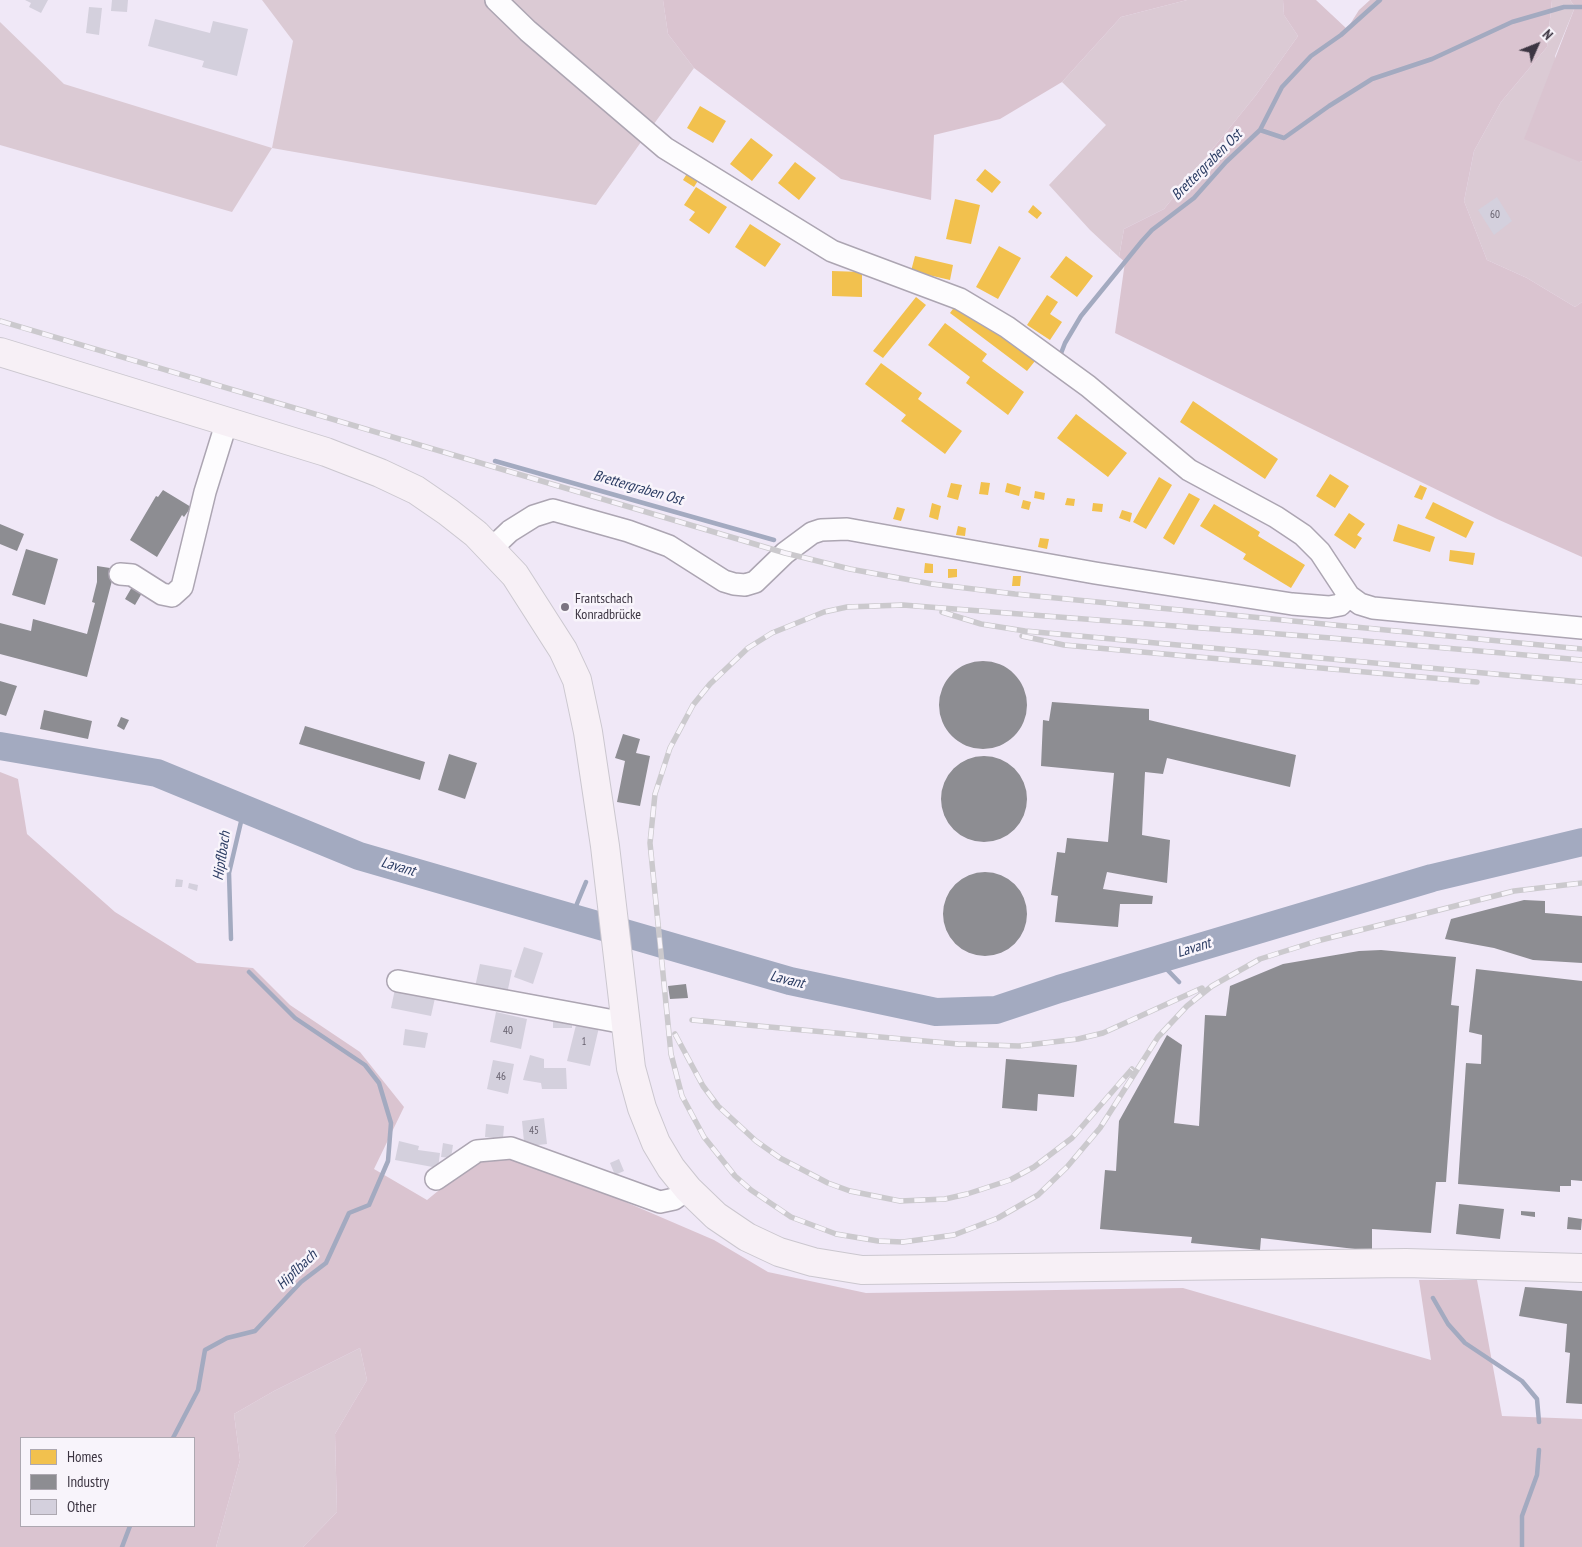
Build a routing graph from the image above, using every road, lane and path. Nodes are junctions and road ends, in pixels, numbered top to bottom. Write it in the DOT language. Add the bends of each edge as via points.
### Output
graph roads {
  1 [pos="496,0"];
  2 [pos="0,352"];
  3 [pos="227,421"];
  4 [pos="491,549"];
  5 [pos="120,574"];
  6 [pos="1349,596"];
  7 [pos="1582,628"];
  8 [pos="398,981"];
  9 [pos="625,1023"];
  10 [pos="436,1178"];
  11 [pos="688,1189"];
  12 [pos="1582,1268"];
  1 -- 6 [label="street" via="665,148 832,251 960,299 1007,327 1088,386 1189,470 1303,535 1320,552"];
  2 -- 3 [label="main road"];
  3 -- 4 [label="main road" via="380,472 416,490 448,512"];
  3 -- 5 [label="street" via="205,492 182,587 172,596 162,594 132,575"];
  4 -- 6 [label="street" via="510,531 534,516 553,510 669,546 734,584 755,582 784,553 812,533 847,529 1292,604 1329,607 1340,605"];
  4 -- 9 [label="main road" via="536,605 577,680 588,732"];
  6 -- 7 [label="street" via="1373,608"];
  8 -- 9 [label="street"];
  9 -- 11 [label="main road" via="631,1068 642,1108 656,1143"];
  10 -- 11 [label="street" via="477,1151 511,1148 660,1202 674,1199"];
  11 -- 12 [label="main road" via="716,1216 755,1241 814,1262 862,1270 1406,1263"];
}
